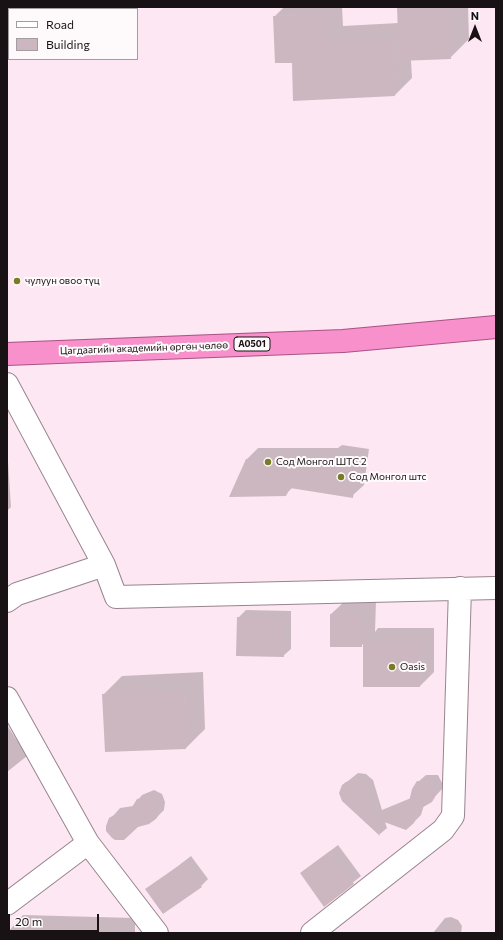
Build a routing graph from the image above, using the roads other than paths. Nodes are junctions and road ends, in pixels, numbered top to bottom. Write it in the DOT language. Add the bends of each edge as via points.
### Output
graph roads {
  1 [pos="496,327"];
  2 [pos="7,354"];
  3 [pos="7,384"];
  4 [pos="104,565"];
  5 [pos="460,588"];
  6 [pos="496,588"];
  7 [pos="10,593"];
  8 [pos="7,698"];
  9 [pos="88,842"];
  10 [pos="7,904"];
  11 [pos="157,933"];
  12 [pos="312,933"];
  1 -- 2 [label="highway, Цагдаагийн академийн өргөн чөлөө / A0501" via="343,341"];
  3 -- 4 [label="street"];
  4 -- 5 [label="street" via="116,597"];
  4 -- 7 [label="street"];
  5 -- 6 [label="street"];
  5 -- 12 [label="street" via="453,816 443,830"];
  8 -- 9 [label="street"];
  9 -- 10 [label="street"];
  9 -- 11 [label="street"];
}
